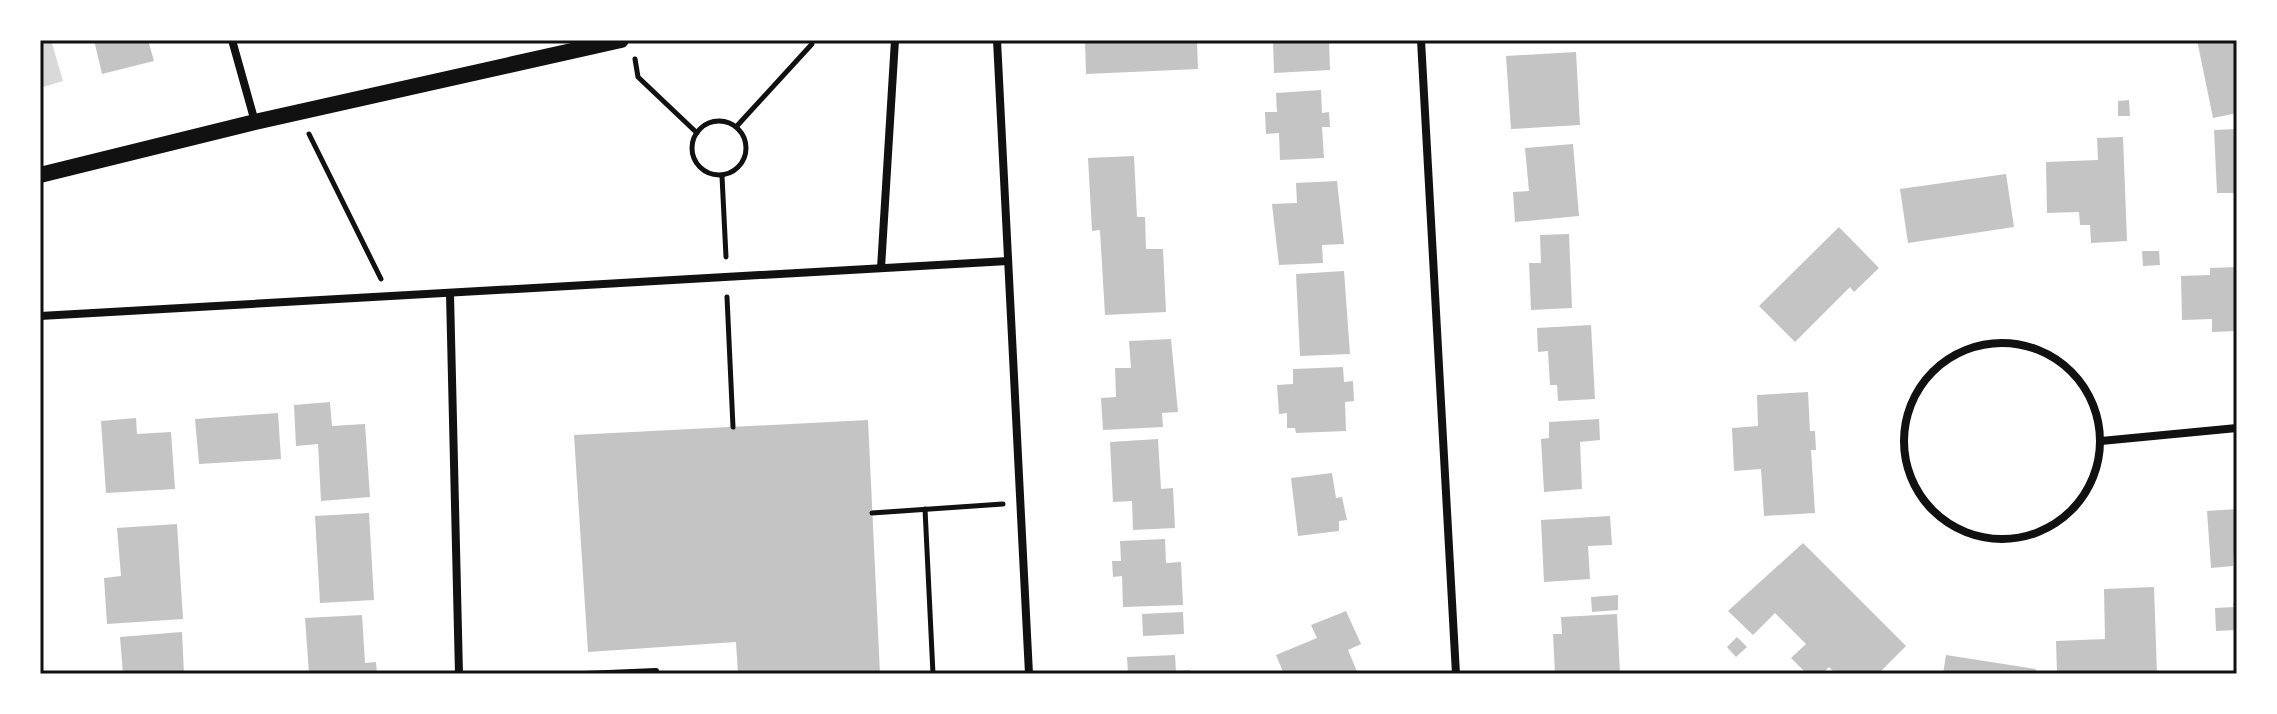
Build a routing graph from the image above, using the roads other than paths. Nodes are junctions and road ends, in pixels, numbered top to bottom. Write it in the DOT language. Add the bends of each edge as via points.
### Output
graph roads {
  1 [pos="232,40"];
  2 [pos="895,40"];
  3 [pos="997,40"];
  4 [pos="1421,40"];
  5 [pos="628,46"];
  6 [pos="255,122"];
  7 [pos="40,175"];
  8 [pos="1008,261"];
  9 [pos="881,268"];
  10 [pos="450,294"];
  11 [pos="40,316"];
  12 [pos="2237,428"];
  13 [pos="2101,441"];
  14 [pos="459,674"];
  15 [pos="584,674"];
  16 [pos="656,674"];
  17 [pos="1029,674"];
  18 [pos="1456,674"];
  1 -- 6 [label="street"];
  2 -- 9 [label="street"];
  3 -- 8 [label="street"];
  4 -- 18 [label="street"];
  5 -- 6 [label="main road"];
  6 -- 7 [label="main road"];
  8 -- 9 [label="street"];
  8 -- 17 [label="street"];
  9 -- 10 [label="street"];
  10 -- 11 [label="street"];
  10 -- 14 [label="street"];
  12 -- 13 [label="street"];
  13 -- 13 [label="street" via="2095,407 2083,384 2059,360 2036,348 2002,342 1973,346 1937,366 1912,399 1902,435 1907,471 1923,502 1960,531 1992,540 2016,539 2059,522 2093,479"];
  15 -- 16 [label="lane"];
}
